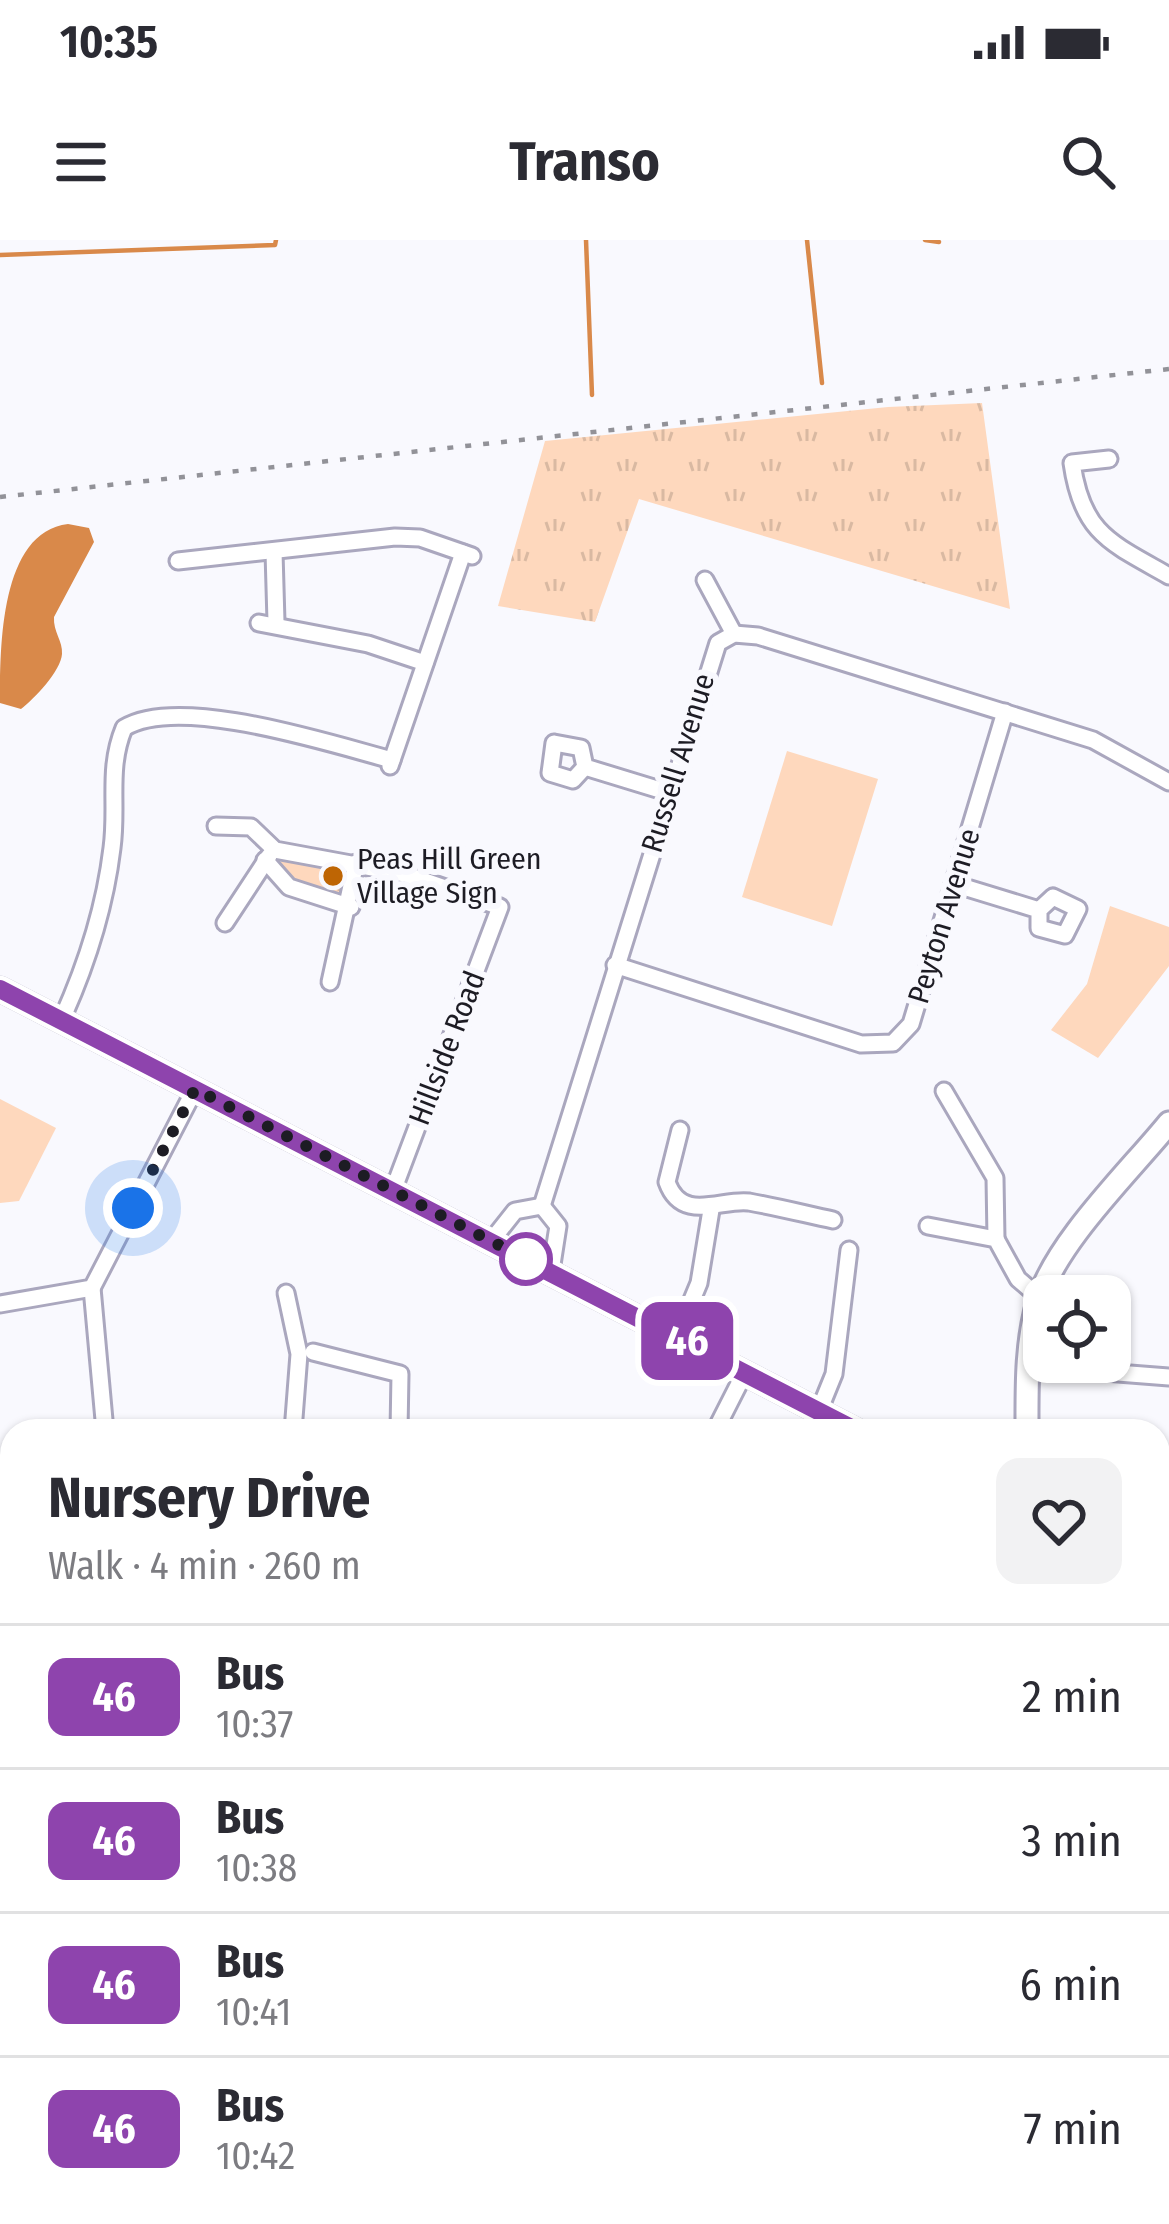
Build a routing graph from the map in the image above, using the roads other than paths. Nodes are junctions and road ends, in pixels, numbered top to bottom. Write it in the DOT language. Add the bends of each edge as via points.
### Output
graph roads {
  1 [pos="1109,459"];
  2 [pos="274,552"];
  3 [pos="178,561"];
  4 [pos="1169,576"];
  5 [pos="705,580"];
  6 [pos="734,634"];
  7 [pos="424,663"];
  8 [pos="1005,712"];
  9 [pos="585,767"];
  10 [pos="1169,782"];
  11 [pos="670,793"];
  12 [pos="216,826"];
  13 [pos="270,855"];
  14 [pos="356,863"];
  15 [pos="954,884"];
  16 [pos="351,907"];
  17 [pos="1039,910"];
  18 [pos="225,922"];
  19 [pos="615,965"];
  20 [pos="330,982"];
  21 [pos="0,989"];
  22 [pos="62,1019"];
  23 [pos="195,1089"];
  24 [pos="944,1091"];
  25 [pos="1169,1123"];
  26 [pos="680,1130"];
  27 [pos="394,1188"];
  28 [pos="542,1206"];
  29 [pos="711,1210"];
  30 [pos="833,1220"];
  31 [pos="928,1226"];
  32 [pos="996,1239"];
  33 [pos="492,1240"];
  34 [pos="850,1250"];
  35 [pos="551,1271"];
  36 [pos="1051,1275"];
  37 [pos="1023,1284"];
  38 [pos="92,1288"];
  39 [pos="286,1293"];
  40 [pos="0,1304"];
  41 [pos="677,1336"];
  42 [pos="313,1352"];
  43 [pos="745,1372"];
  44 [pos="1131,1374"];
  45 [pos="1169,1377"];
  46 [pos="1028,1383"];
  47 [pos="820,1411"];
  48 [pos="104,1419"];
  49 [pos="293,1419"];
  50 [pos="399,1419"];
  51 [pos="721,1419"];
  52 [pos="835,1419"];
  53 [pos="1027,1419"];
  1 -- 4 [label="street" via="1072,463 1084,515 1106,539"];
  2 -- 3 [label="street"];
  2 -- 7 [label="street" via="267,622"];
  2 -- 7 [label="street" via="395,537 468,554"];
  5 -- 6 [label="street"];
  6 -- 8 [label="street"];
  6 -- 11 [label="street, Russell Avenue" via="708,663"];
  7 -- 22 [label="street" via="391,763 265,726 160,715 124,728 111,770 112,855 90,955"];
  8 -- 10 [label="street" via="1093,740"];
  8 -- 15 [label="street, Peyton Avenue"];
  9 -- 11 [label="street"];
  11 -- 19 [label="street, Russell Avenue"];
  12 -- 13 [label="street" via="251,827"];
  13 -- 14 [label="street"];
  13 -- 16 [label="street" via="290,886"];
  13 -- 18 [label="street"];
  14 -- 16 [label="street"];
  14 -- 27 [label="street, Hillside Road" via="500,907"];
  15 -- 17 [label="street"];
  15 -- 19 [label="street, Peyton Avenue" via="911,1024 893,1043 861,1044"];
  16 -- 20 [label="street"];
  19 -- 28 [label="street, Russell Avenue"];
  21 -- 22 [label="main road"];
  22 -- 23 [label="main road"];
  23 -- 27 [label="main road"];
  23 -- 38 [label="street"];
  24 -- 32 [label="street" via="995,1178"];
  25 -- 36 [label="main road"];
  26 -- 29 [label="street" via="670,1190"];
  27 -- 33 [label="main road"];
  28 -- 33 [label="street" via="515,1211"];
  28 -- 35 [label="street, Russell Avenue" via="558,1226"];
  29 -- 30 [label="street" via="742,1201"];
  29 -- 41 [label="street" via="699,1283"];
  31 -- 32 [label="street"];
  32 -- 37 [label="street"];
  33 -- 35 [label="main road"];
  34 -- 47 [label="street" via="834,1374"];
  35 -- 41 [label="main road"];
  38 -- 40 [label="street"];
  38 -- 48 [label="street"];
  39 -- 49 [label="street" via="299,1354"];
  41 -- 43 [label="main road"];
  42 -- 50 [label="street" via="400,1374"];
  43 -- 47 [label="main road"];
  43 -- 51 [label="street"];
  44 -- 45 [label="street"];
  46 -- 53 [label="main road"];
  47 -- 52 [label="main road"];
}
